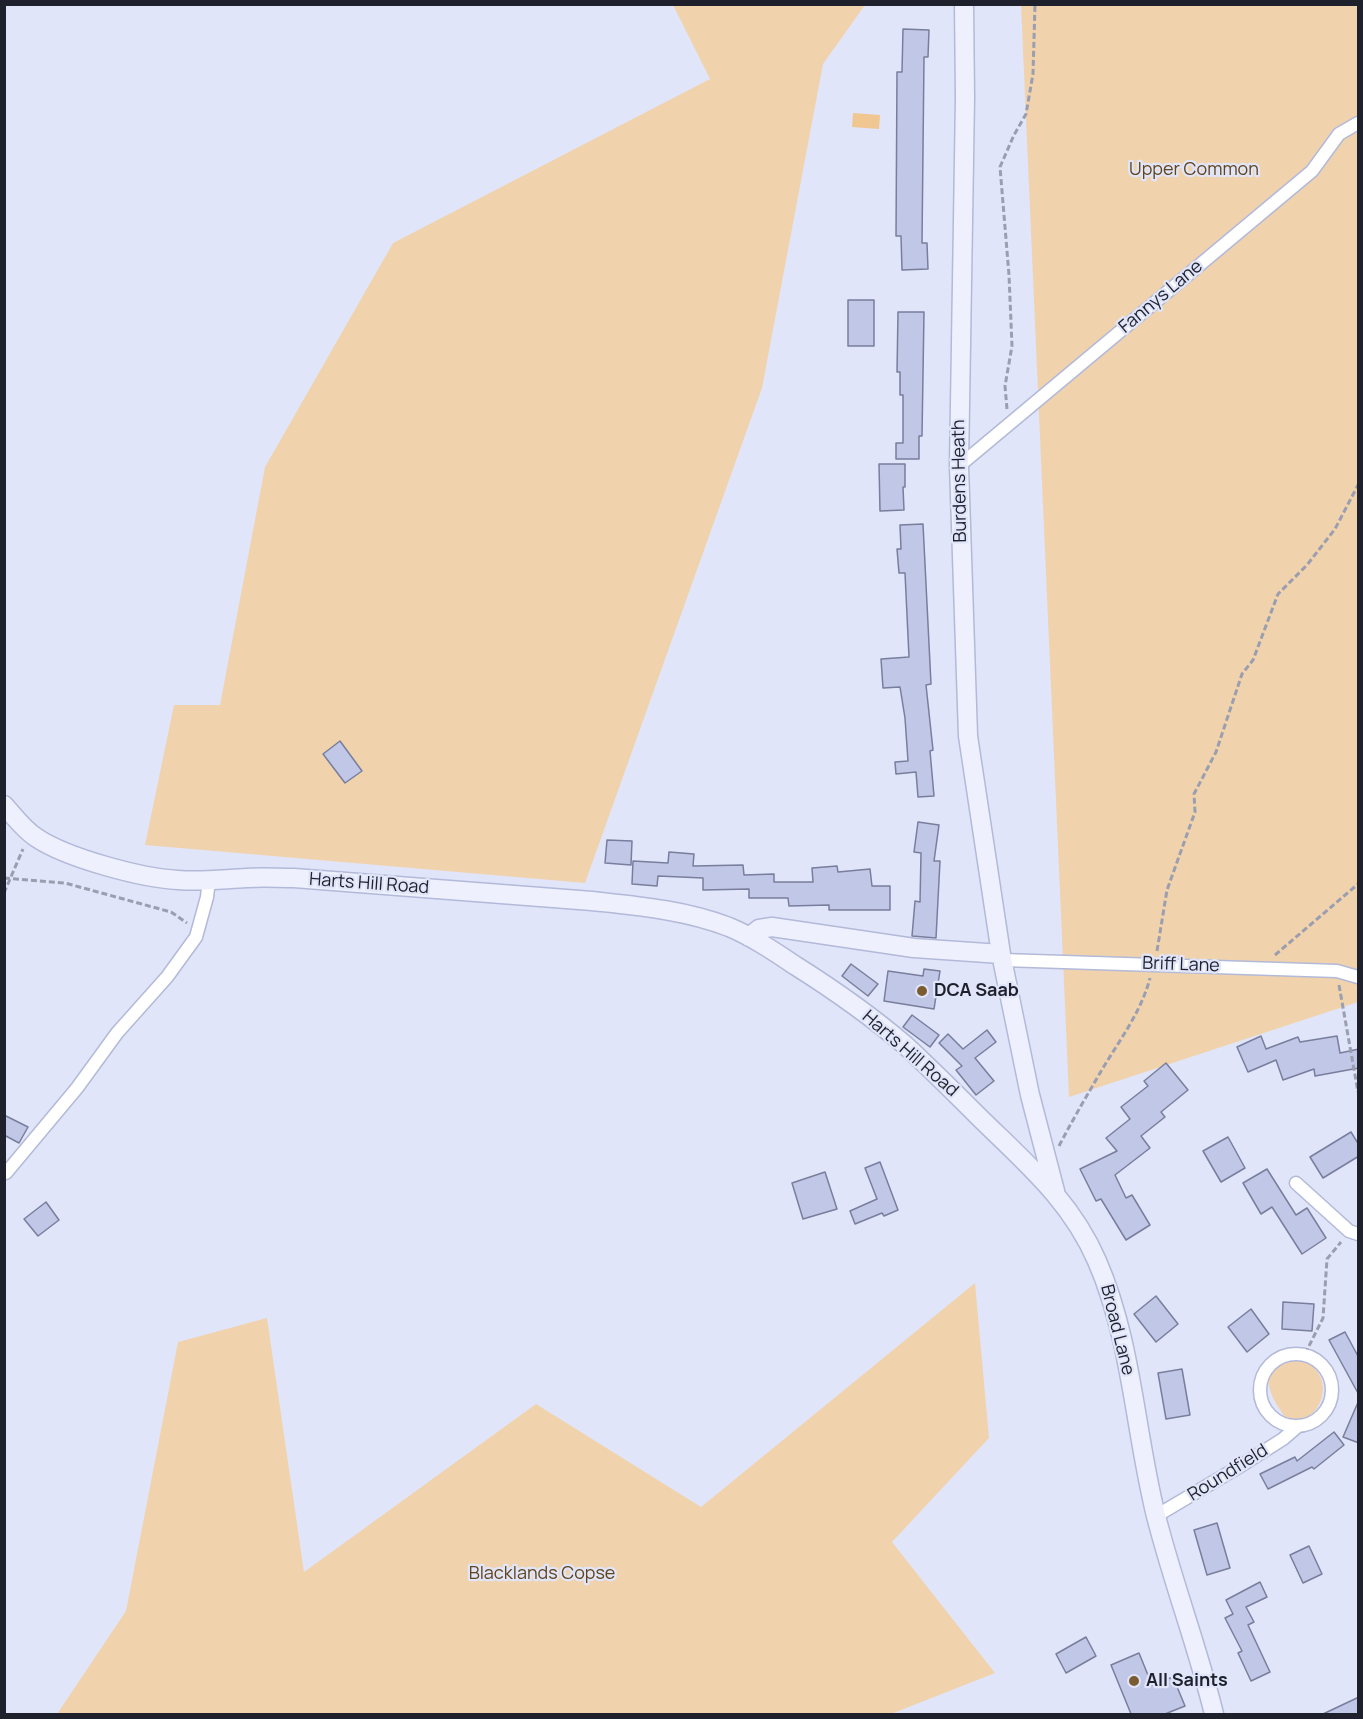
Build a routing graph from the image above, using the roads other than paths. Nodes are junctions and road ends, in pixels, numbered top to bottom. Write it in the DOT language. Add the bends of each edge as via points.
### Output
graph roads {
  1 [pos="964,4"];
  2 [pos="1359,123"];
  3 [pos="959,466"];
  4 [pos="4,805"];
  5 [pos="209,880"];
  6 [pos="749,937"];
  7 [pos="1002,957"];
  8 [pos="1359,977"];
  9 [pos="6,1173"];
  10 [pos="1296,1183"];
  11 [pos="1055,1193"];
  12 [pos="1354,1233"];
  13 [pos="1298,1426"];
  14 [pos="1156,1516"];
  15 [pos="1214,1714"];
  1 -- 3 [label="street, Burdens Heath"];
  2 -- 3 [label="street, Fannys Lane" via="1339,134 1312,171"];
  3 -- 7 [label="street, Burdens Heath" via="968,736"];
  4 -- 5 [label="street, Harts Hill Road" via="30,833 59,849 109,866 177,880"];
  5 -- 6 [label="street, Harts Hill Road" via="294,878 638,906 682,913"];
  5 -- 9 [label="street" via="196,937"];
  6 -- 7 [label="street" via="759,929 772,927"];
  6 -- 11 [label="street, Harts Hill Road" via="864,1012 905,1046"];
  7 -- 8 [label="street, Briff Lane" via="1337,971"];
  7 -- 11 [label="street, Broad Lane"];
  10 -- 12 [label="street"];
  11 -- 14 [label="street, Broad Lane" via="1084,1235 1107,1287 1121,1333"];
  13 -- 13 [label="street, Roundfield" via="1285,1425 1265,1410 1259,1386 1270,1363 1293,1353 1305,1354 1324,1366 1333,1388 1327,1410 1309,1424"];
  13 -- 14 [label="street, Roundfield"];
  14 -- 15 [label="street, Broad Lane"];
}
